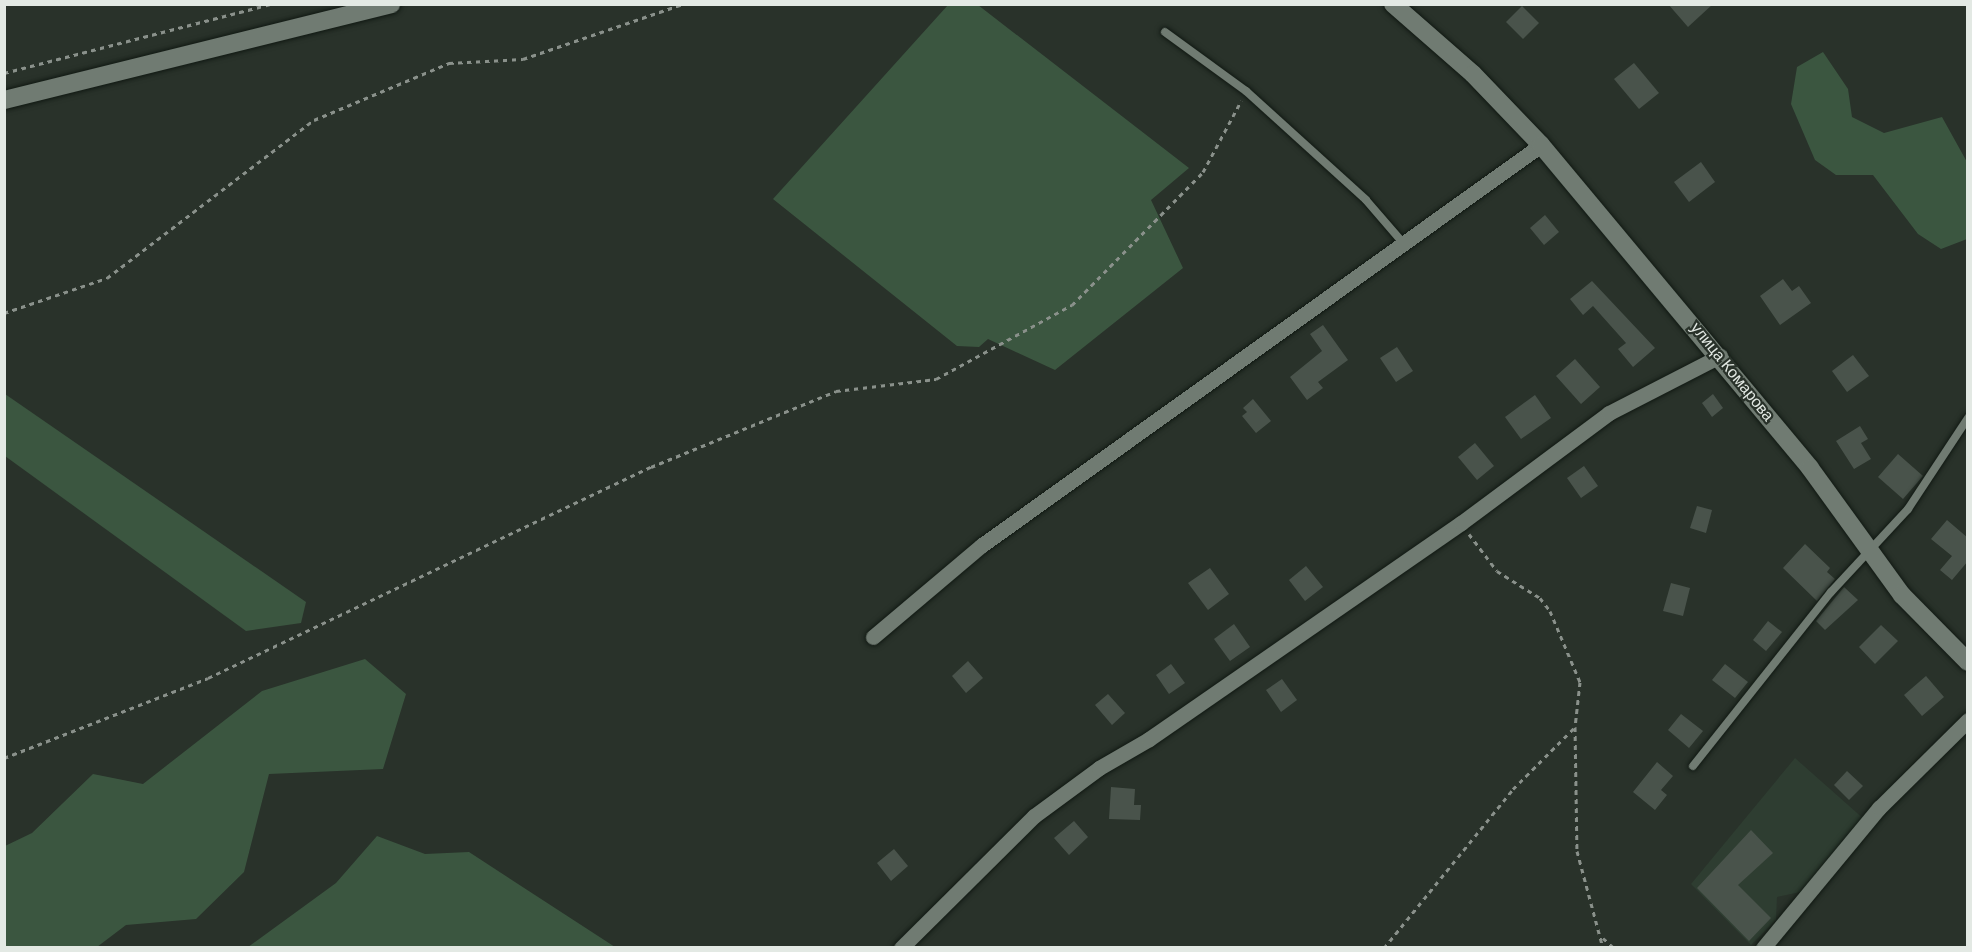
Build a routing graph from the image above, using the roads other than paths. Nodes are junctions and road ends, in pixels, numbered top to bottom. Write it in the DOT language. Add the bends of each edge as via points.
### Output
graph roads {
  1 [pos="391,4"];
  2 [pos="1393,4"];
  3 [pos="1165,32"];
  4 [pos="4,100"];
  5 [pos="1541,144"];
  6 [pos="1404,244"];
  7 [pos="1720,356"];
  8 [pos="1968,418"];
  9 [pos="1867,549"];
  10 [pos="873,637"];
  11 [pos="1968,662"];
  12 [pos="1968,720"];
  13 [pos="1693,766"];
  14 [pos="902,948"];
  15 [pos="1763,948"];
  1 -- 4 [label="street"];
  2 -- 5 [label="street, улица Комарова" via="1489,89"];
  3 -- 6 [label="lane" via="1246,91 1366,200"];
  5 -- 6 [label="street"];
  5 -- 7 [label="street, улица Комарова"];
  6 -- 10 [label="street" via="982,545"];
  7 -- 9 [label="street, улица Комарова" via="1810,468"];
  7 -- 14 [label="street" via="1609,412 1461,523 1034,816"];
  8 -- 9 [label="lane" via="1908,509"];
  9 -- 11 [label="street, улица Комарова" via="1902,595"];
  9 -- 13 [label="lane"];
  12 -- 15 [label="street" via="1879,808"];
}
